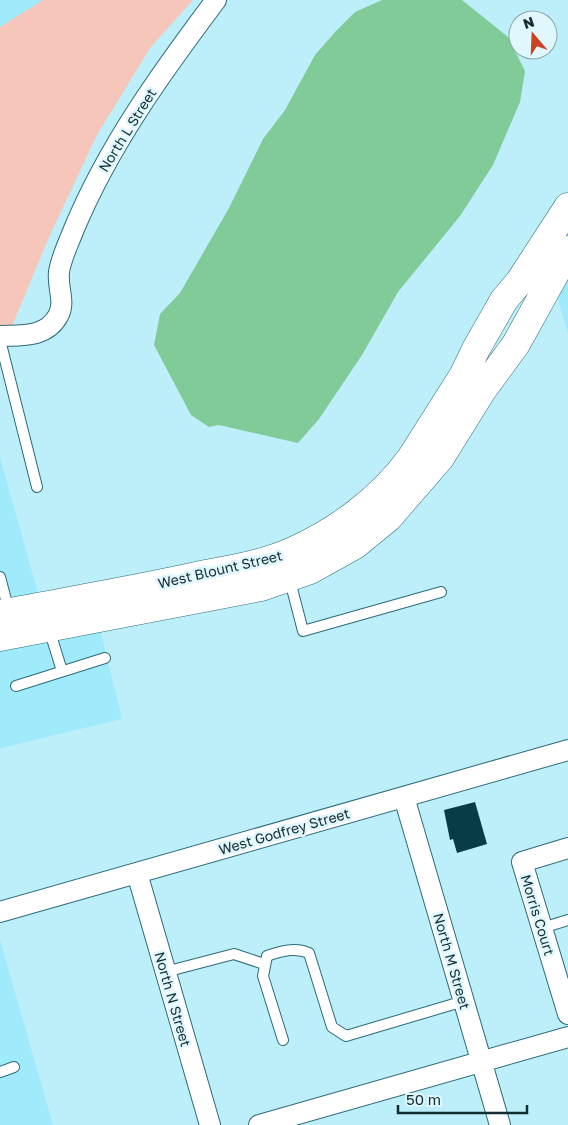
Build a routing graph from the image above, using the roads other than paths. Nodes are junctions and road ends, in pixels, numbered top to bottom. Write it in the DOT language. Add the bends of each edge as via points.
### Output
graph roads {
  1 [pos="216,0"];
  2 [pos="566,214"];
  3 [pos="568,250"];
  4 [pos="0,338"];
  5 [pos="419,466"];
  6 [pos="37,487"];
  7 [pos="285,566"];
  8 [pos="0,577"];
  9 [pos="182,592"];
  10 [pos="441,592"];
  11 [pos="3,621"];
  12 [pos="49,628"];
  13 [pos="105,658"];
  14 [pos="62,671"];
  15 [pos="16,686"];
  16 [pos="568,750"];
  17 [pos="404,797"];
  18 [pos="568,848"];
  19 [pos="137,872"];
  20 [pos="0,912"];
  21 [pos="568,920"];
  22 [pos="542,928"];
  23 [pos="264,964"];
  24 [pos="165,972"];
  25 [pos="464,1001"];
  26 [pos="568,1014"];
  27 [pos="568,1037"];
  28 [pos="283,1040"];
  29 [pos="482,1061"];
  30 [pos="14,1067"];
  31 [pos="0,1072"];
  32 [pos="210,1125"];
  33 [pos="259,1125"];
  34 [pos="500,1125"];
  1 -- 4 [label="street, North L Street" via="173,58 110,154 73,231 59,272 62,306 58,318 49,327 32,335"];
  2 -- 5 [label="street, West Blount Street" via="504,300 476,349"];
  3 -- 5 [label="street, West Blount Street" via="516,344"];
  4 -- 6 [label="lane"];
  5 -- 7 [label="street, West Blount Street" via="396,476 346,522"];
  7 -- 9 [label="street, West Blount Street" via="263,562"];
  7 -- 10 [label="lane" via="303,631"];
  8 -- 11 [label="lane"];
  9 -- 11 [label="street, West Blount Street"];
  9 -- 12 [label="street, West Blount Street"];
  11 -- 12 [label="street, West Blount Street"];
  12 -- 14 [label="lane"];
  13 -- 14 [label="lane"];
  14 -- 15 [label="lane"];
  16 -- 17 [label="street, West Godfrey Street"];
  17 -- 19 [label="street, West Godfrey Street"];
  17 -- 25 [label="street, North M Street"];
  18 -- 22 [label="street, Morris Court" via="522,862"];
  19 -- 20 [label="street, West Godfrey Street"];
  19 -- 24 [label="street, North N Street"];
  21 -- 22 [label="lane"];
  22 -- 26 [label="street, Morris Court"];
  23 -- 24 [label="lane" via="234,954"];
  23 -- 25 [label="lane" via="267,956 281,951 300,949 309,952 332,1027 346,1036"];
  23 -- 28 [label="lane" via="264,976"];
  24 -- 32 [label="street, North N Street"];
  25 -- 29 [label="street, North M Street"];
  27 -- 29 [label="street"];
  29 -- 33 [label="street"];
  29 -- 34 [label="street, North M Street"];
  30 -- 31 [label="lane"];
}
